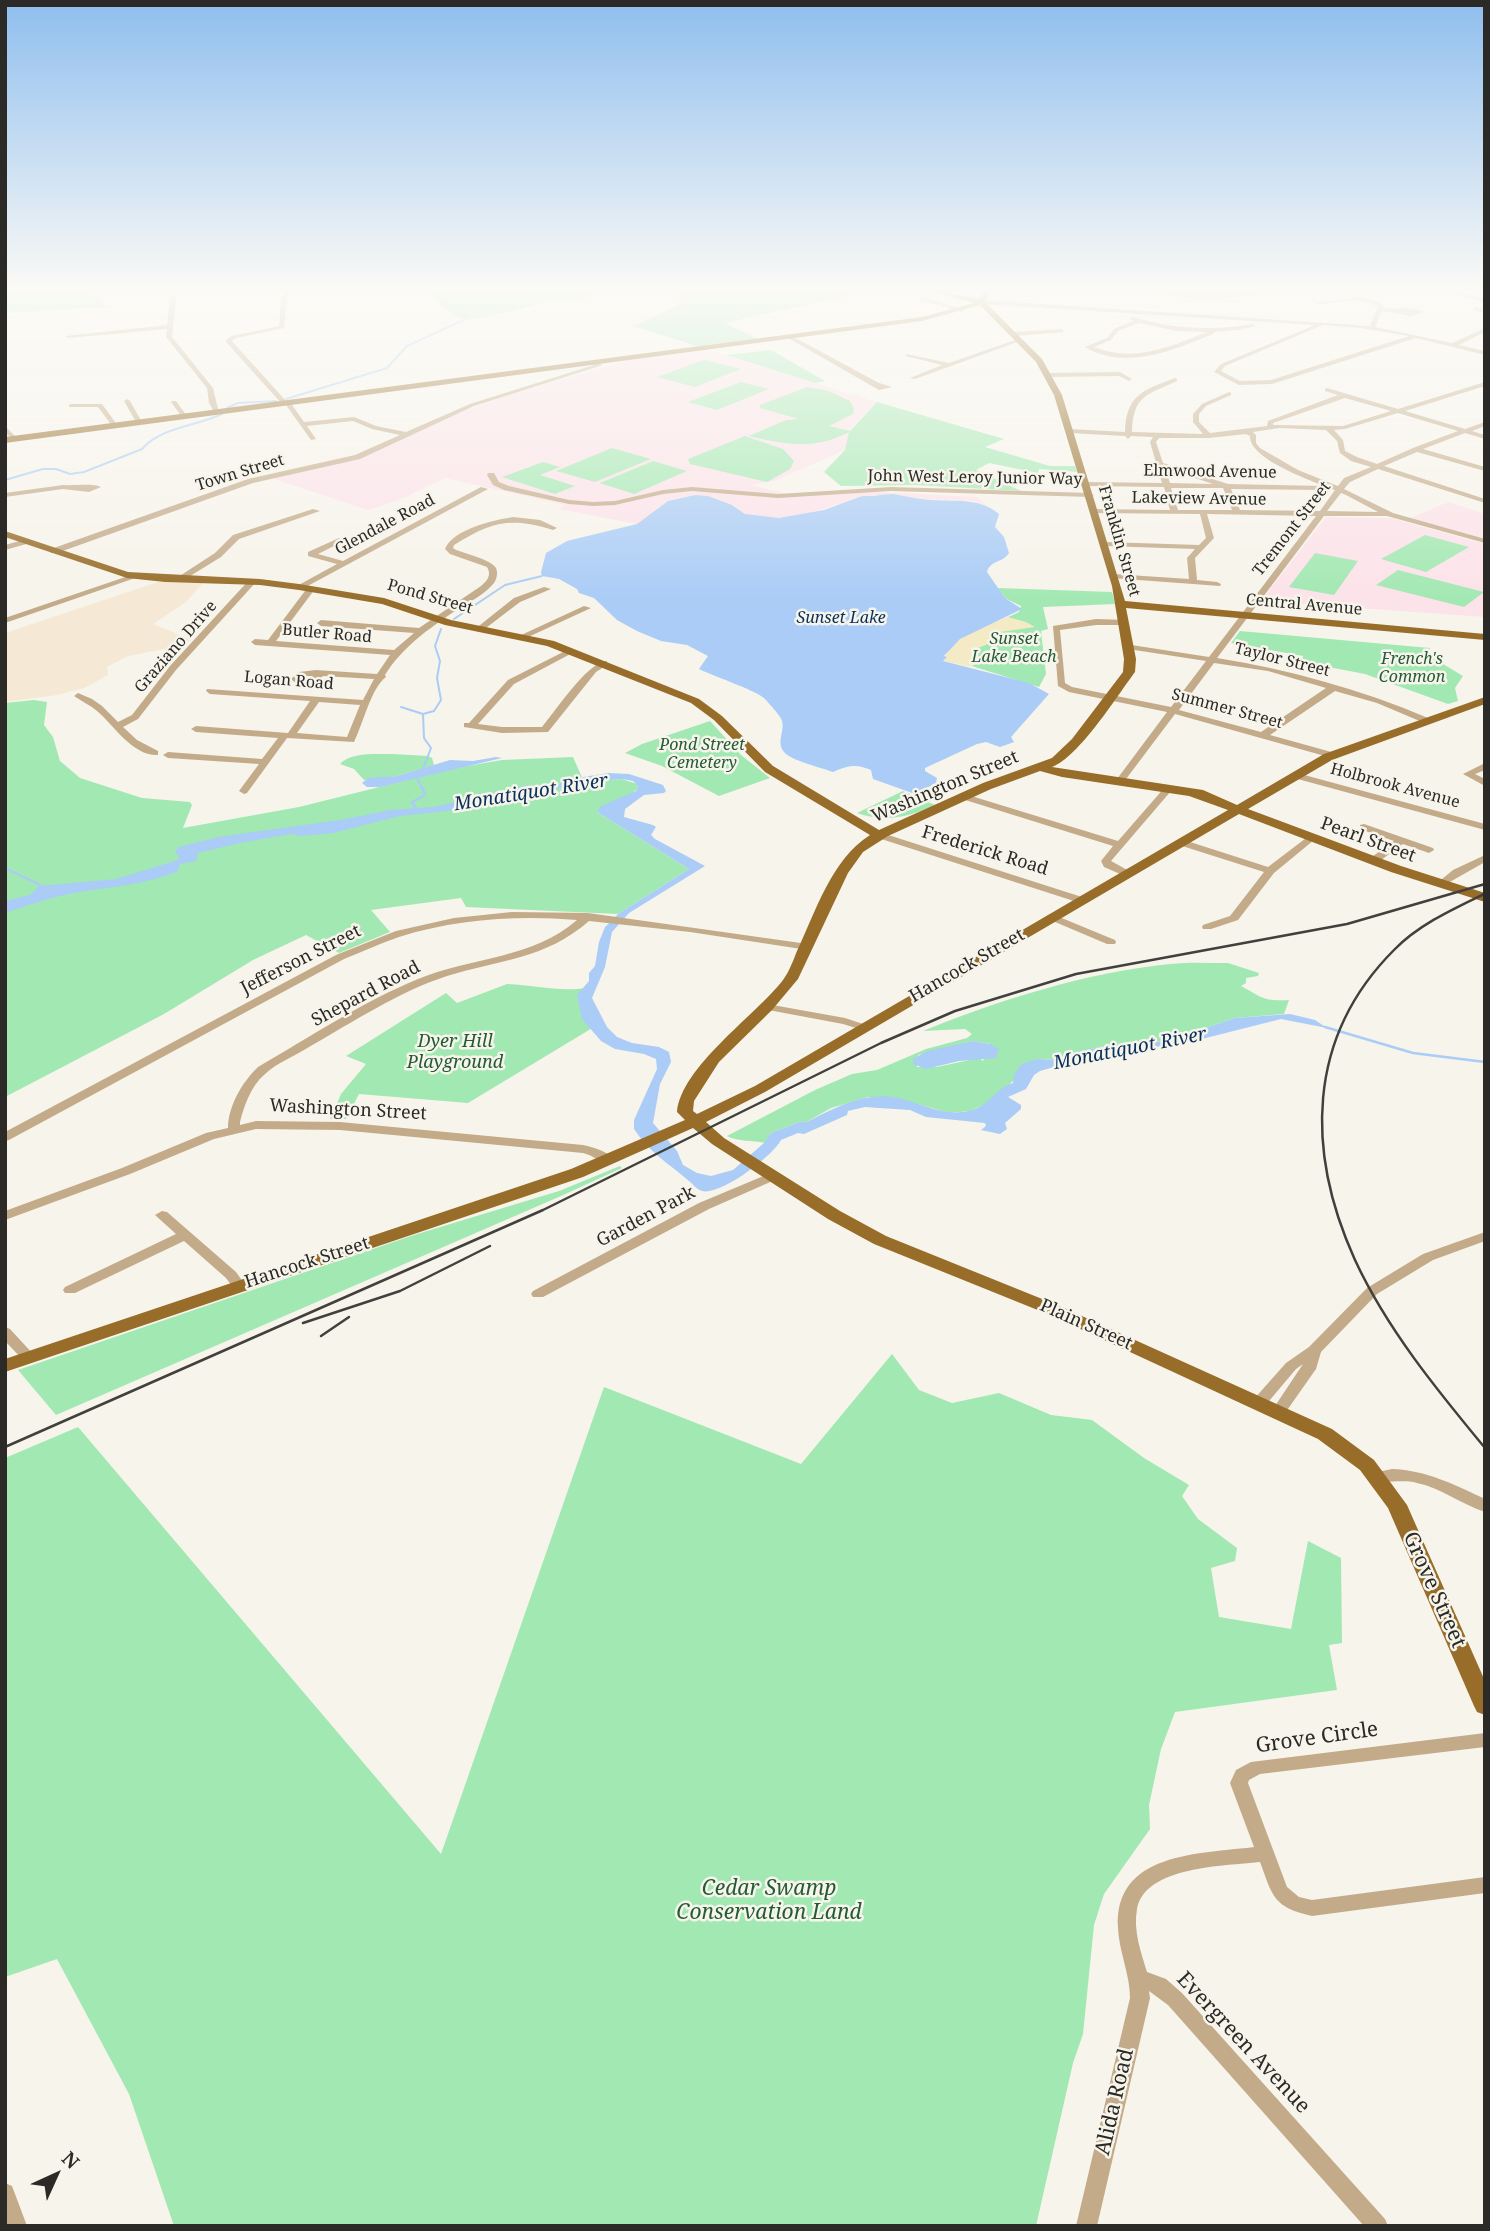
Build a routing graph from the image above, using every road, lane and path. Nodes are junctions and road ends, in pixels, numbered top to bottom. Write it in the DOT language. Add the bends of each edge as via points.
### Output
graph roads {
  1 [pos="211,394"];
  2 [pos="278,394"];
  3 [pos="358,394"];
  4 [pos="504,394"];
  5 [pos="1056,394"];
  6 [pos="1150,394"];
  7 [pos="1229,394"];
  8 [pos="1343,394"];
  9 [pos="1459,394"];
  10 [pos="1346,395"];
  11 [pos="127,401"];
  12 [pos="174,402"];
  13 [pos="286,403"];
  14 [pos="71,406"];
  15 [pos="217,412"];
  16 [pos="1405,412"];
  17 [pos="184,416"];
  18 [pos="139,422"];
  19 [pos="302,424"];
  20 [pos="1485,424"];
  21 [pos="115,426"];
  22 [pos="1270,426"];
  23 [pos="1289,427"];
  24 [pos="5,428"];
  25 [pos="1328,430"];
  26 [pos="1466,430"];
  27 [pos="1071,433"];
  28 [pos="1250,433"];
  29 [pos="406,434"];
  30 [pos="1128,436"];
  31 [pos="1214,437"];
  32 [pos="1485,437"];
  33 [pos="1157,438"];
  34 [pos="10,439"];
  35 [pos="313,439"];
  36 [pos="1415,449"];
  37 [pos="1160,464"];
  38 [pos="1375,467"];
  39 [pos="1485,469"];
  40 [pos="491,475"];
  41 [pos="1167,485"];
  42 [pos="1226,486"];
  43 [pos="82,488"];
  44 [pos="484,489"];
  45 [pos="1089,489"];
  46 [pos="1335,489"];
  47 [pos="5,495"];
  48 [pos="1485,501"];
  49 [pos="316,510"];
  50 [pos="1095,511"];
  51 [pos="1175,512"];
  52 [pos="1203,513"];
  53 [pos="1237,513"];
  54 [pos="1387,514"];
  55 [pos="1320,515"];
  56 [pos="553,528"];
  57 [pos="5,534"];
  58 [pos="339,540"];
  59 [pos="27,541"];
  60 [pos="1485,541"];
  61 [pos="1105,544"];
  62 [pos="1202,547"];
  63 [pos="5,548"];
  64 [pos="54,551"];
  65 [pos="344,563"];
  66 [pos="137,576"];
  67 [pos="1114,576"];
  68 [pos="178,579"];
  69 [pos="254,581"];
  70 [pos="1193,582"];
  71 [pos="1217,584"];
  72 [pos="305,588"];
  73 [pos="547,589"];
  74 [pos="1121,604"];
  75 [pos="587,608"];
  76 [pos="1244,615"];
  77 [pos="438,620"];
  78 [pos="5,621"];
  79 [pos="1124,622"];
  80 [pos="321,623"];
  81 [pos="480,629"];
  82 [pos="421,631"];
  83 [pos="523,636"];
  84 [pos="1485,637"];
  85 [pos="255,642"];
  86 [pos="270,643"];
  87 [pos="1128,646"];
  88 [pos="572,651"];
  89 [pos="396,653"];
  90 [pos="1214,658"];
  91 [pos="604,663"];
  92 [pos="321,673"];
  93 [pos="382,677"];
  94 [pos="1334,687"];
  95 [pos="210,691"];
  96 [pos="78,696"];
  97 [pos="1112,698"];
  98 [pos="316,700"];
  99 [pos="1485,700"];
  100 [pos="366,703"];
  101 [pos="1174,710"];
  102 [pos="1425,720"];
  103 [pos="117,727"];
  104 [pos="196,729"];
  105 [pos="1264,735"];
  106 [pos="287,736"];
  107 [pos="155,753"];
  108 [pos="168,755"];
  109 [pos="1332,755"];
  110 [pos="265,762"];
  111 [pos="1048,766"];
  112 [pos="1485,766"];
  113 [pos="1297,776"];
  114 [pos="1120,782"];
  115 [pos="1485,783"];
  116 [pos="1168,789"];
  117 [pos="244,791"];
  118 [pos="965,797"];
  119 [pos="1245,807"];
  120 [pos="844,813"];
  121 [pos="923,816"];
  122 [pos="858,817"];
  123 [pos="1364,827"];
  124 [pos="1485,827"];
  125 [pos="879,835"];
  126 [pos="1310,838"];
  127 [pos="1402,840"];
  128 [pos="1183,843"];
  129 [pos="1120,845"];
  130 [pos="1429,850"];
  131 [pos="1485,858"];
  132 [pos="1373,861"];
  133 [pos="1270,871"];
  134 [pos="1127,874"];
  135 [pos="1441,884"];
  136 [pos="1485,898"];
  137 [pos="1081,900"];
  138 [pos="588,916"];
  139 [pos="1052,917"];
  140 [pos="1207,927"];
  141 [pos="1111,942"];
  142 [pos="808,947"];
  143 [pos="767,1007"];
  144 [pos="862,1027"];
  145 [pos="694,1122"];
  146 [pos="234,1128"];
  147 [pos="5,1137"];
  148 [pos="608,1160"];
  149 [pos="766,1172"];
  150 [pos="162,1214"];
  151 [pos="5,1216"];
  152 [pos="184,1235"];
  153 [pos="1485,1236"];
  154 [pos="239,1286"];
  155 [pos="70,1290"];
  156 [pos="538,1294"];
  157 [pos="5,1332"];
  158 [pos="1314,1350"];
  159 [pos="28,1357"];
  160 [pos="5,1366"];
  161 [pos="1259,1404"];
  162 [pos="1278,1412"];
  163 [pos="1378,1477"];
  164 [pos="1485,1506"];
  165 [pos="1485,1706"];
  166 [pos="1485,1740"];
  167 [pos="1265,1853"];
  168 [pos="1485,1885"];
  169 [pos="1140,1979"];
  170 [pos="5,2193"];
  171 [pos="17,2226"];
  172 [pos="1086,2226"];
  173 [pos="1378,2226"];
  1 -- 15 [label="street"];
  2 -- 13 [label="street"];
  3 -- 13 [label="main road"];
  4 -- 29 [label="street, Town Street"];
  5 -- 27 [label="main road, Franklin Street"];
  6 -- 30 [label="street" via="1128,412"];
  7 -- 31 [label="street" via="1204,405 1196,414 1196,422"];
  8 -- 10 [label="street"];
  9 -- 16 [label="street"];
  10 -- 16 [label="street"];
  10 -- 22 [label="street" via="1283,415"];
  11 -- 18 [label="street"];
  12 -- 17 [label="street"];
  13 -- 15 [label="main road"];
  13 -- 19 [label="street"];
  14 -- 21 [label="street" via="100,404"];
  15 -- 17 [label="main road"];
  16 -- 25 [label="street" via="1352,430"];
  16 -- 26 [label="street"];
  17 -- 18 [label="main road"];
  18 -- 21 [label="main road"];
  19 -- 29 [label="street" via="351,419"];
  19 -- 35 [label="street"];
  20 -- 26 [label="street, Tremont Street"];
  21 -- 34 [label="main road"];
  22 -- 23 [label="street"];
  22 -- 28 [label="street"];
  23 -- 25 [label="street"];
  23 -- 28 [label="street"];
  24 -- 34 [label="street"];
  25 -- 38 [label="street" via="1340,440 1344,453"];
  26 -- 32 [label="street"];
  26 -- 36 [label="street, Tremont Street"];
  27 -- 30 [label="street"];
  27 -- 45 [label="main road, Franklin Street"];
  28 -- 31 [label="street"];
  28 -- 46 [label="street" via="1254,445 1265,454"];
  29 -- 64 [label="street, Town Street" via="356,457 247,482"];
  30 -- 33 [label="street"];
  31 -- 33 [label="street"];
  33 -- 37 [label="street" via="1167,459"];
  36 -- 38 [label="street, Tremont Street"];
  36 -- 39 [label="street"];
  37 -- 41 [label="street"];
  37 -- 42 [label="street"];
  38 -- 46 [label="street, Tremont Street"];
  38 -- 48 [label="street"];
  40 -- 45 [label="street, John West Leroy Junior Way" via="507,488 597,505 692,489 778,496 897,488"];
  41 -- 42 [label="street, Elmwood Avenue"];
  41 -- 45 [label="street, Elmwood Avenue"];
  41 -- 51 [label="street"];
  42 -- 46 [label="street, Elmwood Avenue"];
  42 -- 53 [label="street"];
  43 -- 47 [label="street"];
  44 -- 65 [label="street, Glendale Road"];
  45 -- 50 [label="main road, Franklin Street"];
  46 -- 54 [label="street"];
  46 -- 55 [label="street, Tremont Street"];
  49 -- 68 [label="street" via="236,537 218,555"];
  50 -- 51 [label="street, Lakeview Avenue"];
  50 -- 61 [label="main road, Franklin Street"];
  51 -- 52 [label="street, Lakeview Avenue"];
  52 -- 53 [label="street, Lakeview Avenue"];
  52 -- 62 [label="street" via="1210,538"];
  53 -- 55 [label="street, Lakeview Avenue"];
  54 -- 55 [label="street, Lakeview Avenue"];
  54 -- 60 [label="street"];
  55 -- 76 [label="street, Tremont Street"];
  56 -- 77 [label="street" via="522,519 500,520 453,542 453,552 487,564 494,576"];
  57 -- 59 [label="main road, Pond Street"];
  58 -- 65 [label="street" via="311,554"];
  59 -- 63 [label="street"];
  59 -- 64 [label="main road, Pond Street"];
  61 -- 62 [label="street"];
  61 -- 67 [label="main road, Franklin Street"];
  62 -- 70 [label="street" via="1190,559"];
  64 -- 66 [label="main road, Pond Street"];
  65 -- 72 [label="street, Glendale Road"];
  66 -- 68 [label="main road, Pond Street"];
  66 -- 78 [label="street"];
  67 -- 70 [label="street"];
  67 -- 74 [label="main road, Franklin Street"];
  68 -- 69 [label="main road, Pond Street"];
  69 -- 72 [label="main road, Pond Street"];
  69 -- 103 [label="street, Graziano Drive" via="169,672 135,717"];
  70 -- 71 [label="street"];
  72 -- 77 [label="main road, Pond Street" via="395,604"];
  72 -- 86 [label="street"];
  73 -- 81 [label="street" via="517,600"];
  74 -- 76 [label="main road, Central Avenue"];
  74 -- 79 [label="main road, Franklin Street"];
  75 -- 83 [label="street"];
  76 -- 84 [label="main road, Central Avenue"];
  76 -- 90 [label="street, Tremont Street"];
  77 -- 81 [label="main road, Pond Street"];
  77 -- 82 [label="street"];
  79 -- 87 [label="main road, Franklin Street"];
  79 -- 97 [label="street, Summer Street" via="1055,629 1061,684"];
  80 -- 82 [label="street"];
  81 -- 83 [label="main road, Pond Street"];
  82 -- 89 [label="street"];
  83 -- 88 [label="main road, Pond Street"];
  85 -- 86 [label="street, Butler Road"];
  86 -- 89 [label="street, Butler Road"];
  87 -- 90 [label="street, Taylor Street"];
  87 -- 97 [label="main road, Franklin Street" via="1129,672"];
  88 -- 91 [label="main road, Pond Street"];
  88 -- 91 [label="street" via="510,682 469,725 545,730 593,670"];
  89 -- 93 [label="street"];
  90 -- 94 [label="street, Taylor Street"];
  90 -- 101 [label="street, Tremont Street"];
  91 -- 120 [label="main road, Pond Street" via="700,704 769,769"];
  92 -- 93 [label="street"];
  93 -- 100 [label="street"];
  94 -- 102 [label="street, Taylor Street"];
  94 -- 105 [label="street"];
  95 -- 98 [label="street, Logan Road"];
  96 -- 103 [label="street"];
  97 -- 101 [label="street, Summer Street"];
  97 -- 111 [label="main road, Franklin Street" via="1070,750"];
  98 -- 100 [label="street, Logan Road"];
  98 -- 106 [label="street"];
  99 -- 102 [label="main road"];
  100 -- 106 [label="street" via="351,740"];
  101 -- 105 [label="street, Summer Street"];
  101 -- 114 [label="street, Tremont Street"];
  102 -- 109 [label="main road"];
  103 -- 107 [label="street" via="137,746"];
  104 -- 106 [label="street"];
  105 -- 109 [label="street, Summer Street"];
  106 -- 110 [label="street"];
  108 -- 110 [label="street"];
  109 -- 113 [label="main road"];
  110 -- 117 [label="street"];
  111 -- 114 [label="main road, Washington Street" via="1062,774"];
  111 -- 118 [label="main road, Washington Street"];
  112 -- 115 [label="street" via="1468,774"];
  113 -- 119 [label="main road"];
  113 -- 124 [label="street, Holbrook Avenue"];
  114 -- 116 [label="main road, Washington Street"];
  116 -- 119 [label="main road, Washington Street"];
  116 -- 129 [label="street"];
  118 -- 121 [label="main road, Washington Street"];
  118 -- 129 [label="street"];
  119 -- 126 [label="main road, Pearl Street"];
  119 -- 128 [label="main road, Hancock Street"];
  120 -- 122 [label="main road, Pond Street"];
  120 -- 125 [label="main road, Pond Street"];
  121 -- 122 [label="main road" via="889,821"];
  121 -- 125 [label="main road, Washington Street"];
  122 -- 125 [label="main road, Pond Street" via="875,826"];
  123 -- 127 [label="street"];
  125 -- 137 [label="street, Frederick Road"];
  125 -- 142 [label="main road, Washington Street" via="846,864"];
  126 -- 132 [label="main road, Pearl Street"];
  126 -- 133 [label="street"];
  127 -- 130 [label="street"];
  127 -- 132 [label="street"];
  128 -- 133 [label="street"];
  128 -- 134 [label="main road, Hancock Street"];
  129 -- 134 [label="street" via="1106,862"];
  131 -- 135 [label="street"];
  132 -- 135 [label="main road, Pearl Street"];
  133 -- 140 [label="street" via="1234,918"];
  134 -- 137 [label="main road, Hancock Street"];
  135 -- 136 [label="main road, Pearl Street"];
  137 -- 139 [label="main road, Hancock Street"];
  138 -- 142 [label="street, Jefferson Street"];
  138 -- 146 [label="street, Shepard Road" via="568,934 536,950 421,983 262,1070 250,1081"];
  138 -- 147 [label="street, Jefferson Street" via="542,913 472,918 368,945"];
  139 -- 141 [label="street"];
  139 -- 144 [label="main road, Hancock Street"];
  142 -- 143 [label="main road, Washington Street" via="791,979"];
  143 -- 144 [label="street"];
  143 -- 145 [label="main road, Washington Street" via="717,1054 698,1083 699,1109"];
  144 -- 145 [label="main road, Hancock Street"];
  145 -- 148 [label="main road"];
  145 -- 149 [label="main road, Plain Street"];
  146 -- 148 [label="street, Washington Street" via="286,1124 451,1135 576,1148"];
  146 -- 151 [label="street, Washington Street"];
  148 -- 154 [label="main road, Hancock Street"];
  149 -- 156 [label="street, Garden Park"];
  149 -- 161 [label="main road, Plain Street" via="880,1240 1063,1314"];
  150 -- 152 [label="street"];
  152 -- 154 [label="street"];
  152 -- 155 [label="street"];
  153 -- 158 [label="street" via="1395,1275 1362,1299"];
  154 -- 159 [label="main road, Hancock Street"];
  157 -- 159 [label="street"];
  158 -- 161 [label="street" via="1294,1363"];
  158 -- 162 [label="street" via="1308,1369"];
  159 -- 160 [label="main road, Hancock Street"];
  161 -- 162 [label="main road, Plain Street"];
  162 -- 163 [label="main road, Plain Street" via="1337,1441"];
  163 -- 164 [label="street" via="1417,1476"];
  163 -- 165 [label="main road, Grove Street" via="1400,1512"];
  166 -- 167 [label="street, Grove Circle" via="1251,1769 1240,1779 1239,1788"];
  167 -- 168 [label="street, Grove Circle" via="1284,1897 1306,1908"];
  167 -- 169 [label="street" via="1164,1868 1139,1884 1129,1902 1127,1924"];
  169 -- 172 [label="street, Alida Road" via="1138,2006"];
  169 -- 173 [label="street, Evergreen Avenue" via="1159,1985 1175,1998"];
  170 -- 171 [label="street"];
}
